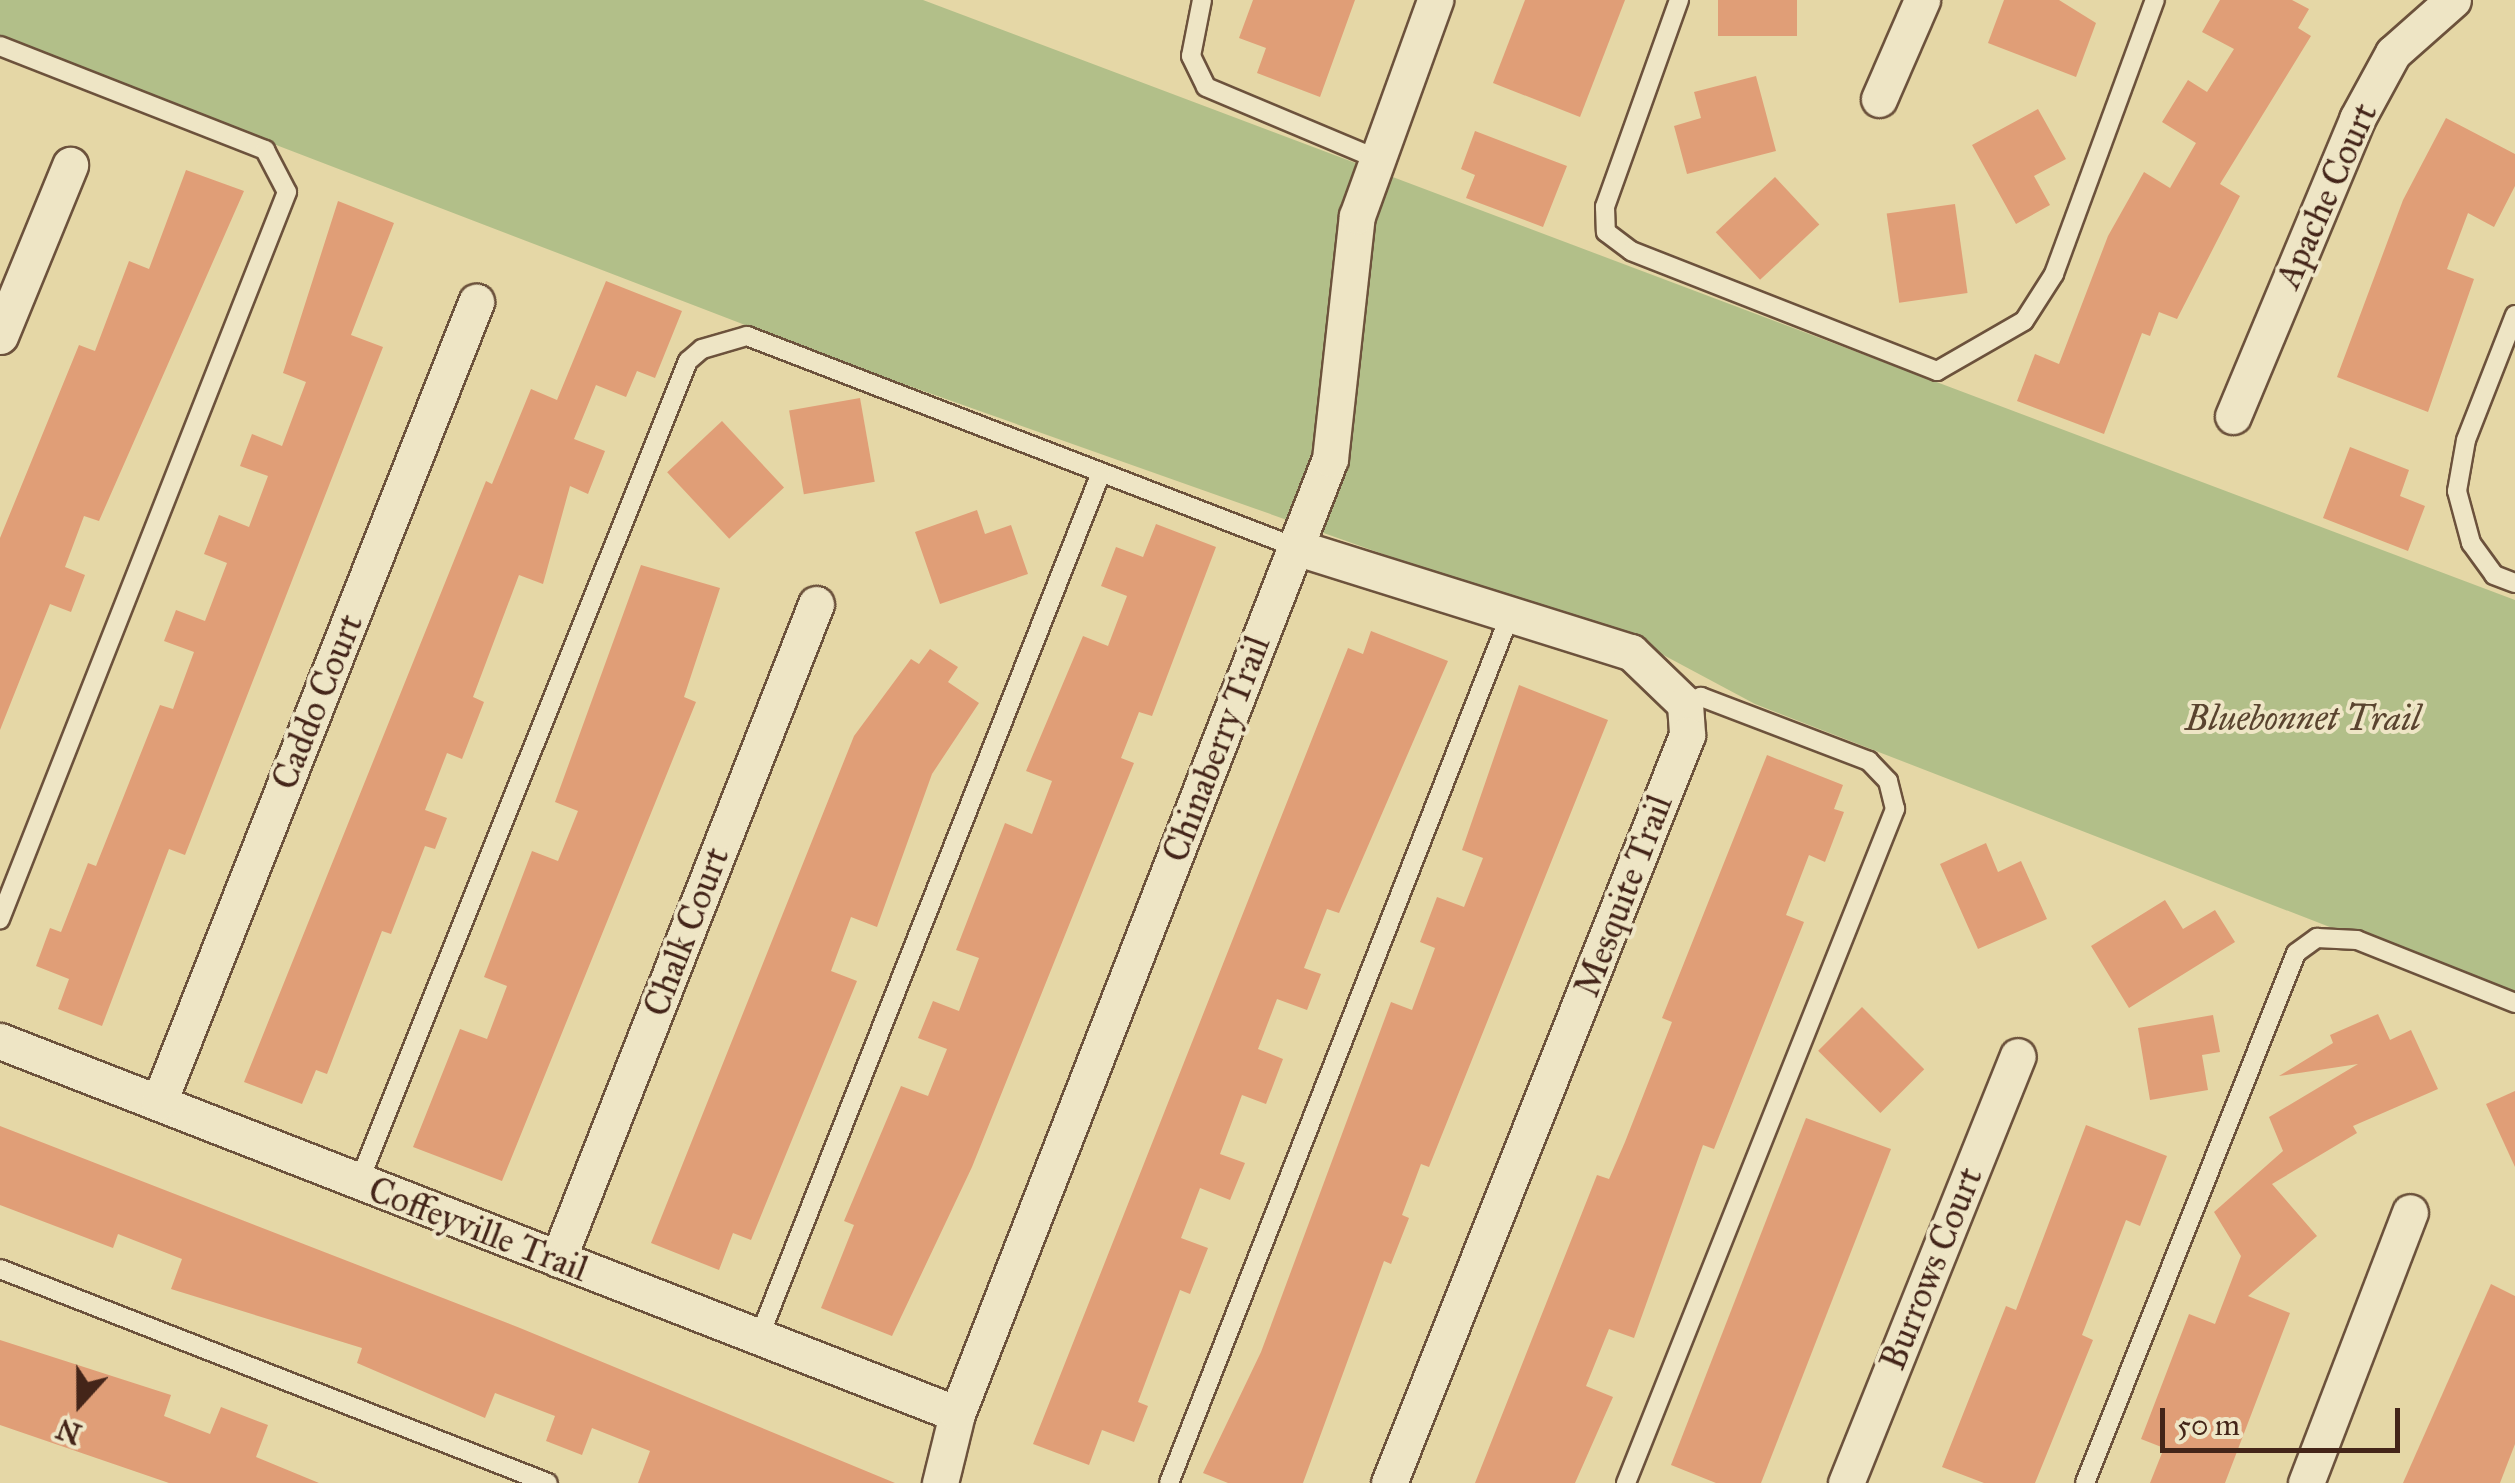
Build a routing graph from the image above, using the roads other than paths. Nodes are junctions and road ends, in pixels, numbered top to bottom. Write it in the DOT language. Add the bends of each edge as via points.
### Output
graph roads {
  1 [pos="1202,0"];
  2 [pos="1435,0"];
  3 [pos="1678,0"];
  4 [pos="1922,0"];
  5 [pos="2155,0"];
  6 [pos="2453,0"];
  7 [pos="0,46"];
  8 [pos="1879,99"];
  9 [pos="1375,158"];
  10 [pos="70,165"];
  11 [pos="476,302"];
  12 [pos="2515,315"];
  13 [pos="0,336"];
  14 [pos="2233,416"];
  15 [pos="1100,473"];
  16 [pos="1294,547"];
  17 [pos="2515,583"];
  18 [pos="816,604"];
  19 [pos="1512,610"];
  20 [pos="1685,704"];
  21 [pos="0,919"];
  22 [pos="2515,1003"];
  23 [pos="0,1041"];
  24 [pos="2018,1056"];
  25 [pos="159,1102"];
  26 [pos="358,1184"];
  27 [pos="2410,1212"];
  28 [pos="558,1259"];
  29 [pos="0,1269"];
  30 [pos="758,1340"];
  31 [pos="957,1414"];
  32 [pos="548,1483"];
  33 [pos="940,1483"];
  34 [pos="1170,1483"];
  35 [pos="1389,1483"];
  36 [pos="1626,1483"];
  37 [pos="1846,1483"];
  38 [pos="2085,1483"];
  39 [pos="2306,1483"];
  1 -- 9 [label="lane" via="1191,56 1206,87"];
  2 -- 9 [label="street, Chinaberry Trail"];
  3 -- 5 [label="lane" via="1606,207 1606,232 1631,252 1937,371 2024,321 2054,274"];
  4 -- 8 [label="street"];
  6 -- 14 [label="street, Apache Court" via="2393,52 2357,120"];
  7 -- 21 [label="lane" via="265,150 287,192"];
  9 -- 16 [label="street, Chinaberry Trail" via="1348,266 1330,459"];
  10 -- 13 [label="street"];
  11 -- 25 [label="street, Caddo Court"];
  12 -- 17 [label="lane" via="2466,440 2457,492 2472,543 2494,575"];
  15 -- 16 [label="lane"];
  15 -- 26 [label="lane" via="747,336 688,360"];
  15 -- 30 [label="lane"];
  16 -- 19 [label="street"];
  16 -- 31 [label="street, Chinaberry Trail"];
  18 -- 28 [label="street, Chalk Court"];
  19 -- 20 [label="street" via="1631,652"];
  19 -- 34 [label="lane" via="1171,1460"];
  20 -- 35 [label="street, Mesquite Trail" via="1687,736"];
  20 -- 36 [label="lane" via="1702,697 1869,762 1888,782 1895,809"];
  22 -- 38 [label="lane" via="2358,940 2316,938 2296,953"];
  23 -- 25 [label="street, Coffeyville Trail"];
  24 -- 37 [label="street, Burrows Court"];
  25 -- 26 [label="street, Coffeyville Trail"];
  26 -- 28 [label="street, Coffeyville Trail"];
  27 -- 39 [label="street"];
  28 -- 30 [label="street, Coffeyville Trail"];
  29 -- 32 [label="lane"];
  30 -- 31 [label="street, Coffeyville Trail"];
  31 -- 33 [label="street, Chinaberry Trail"];
}
